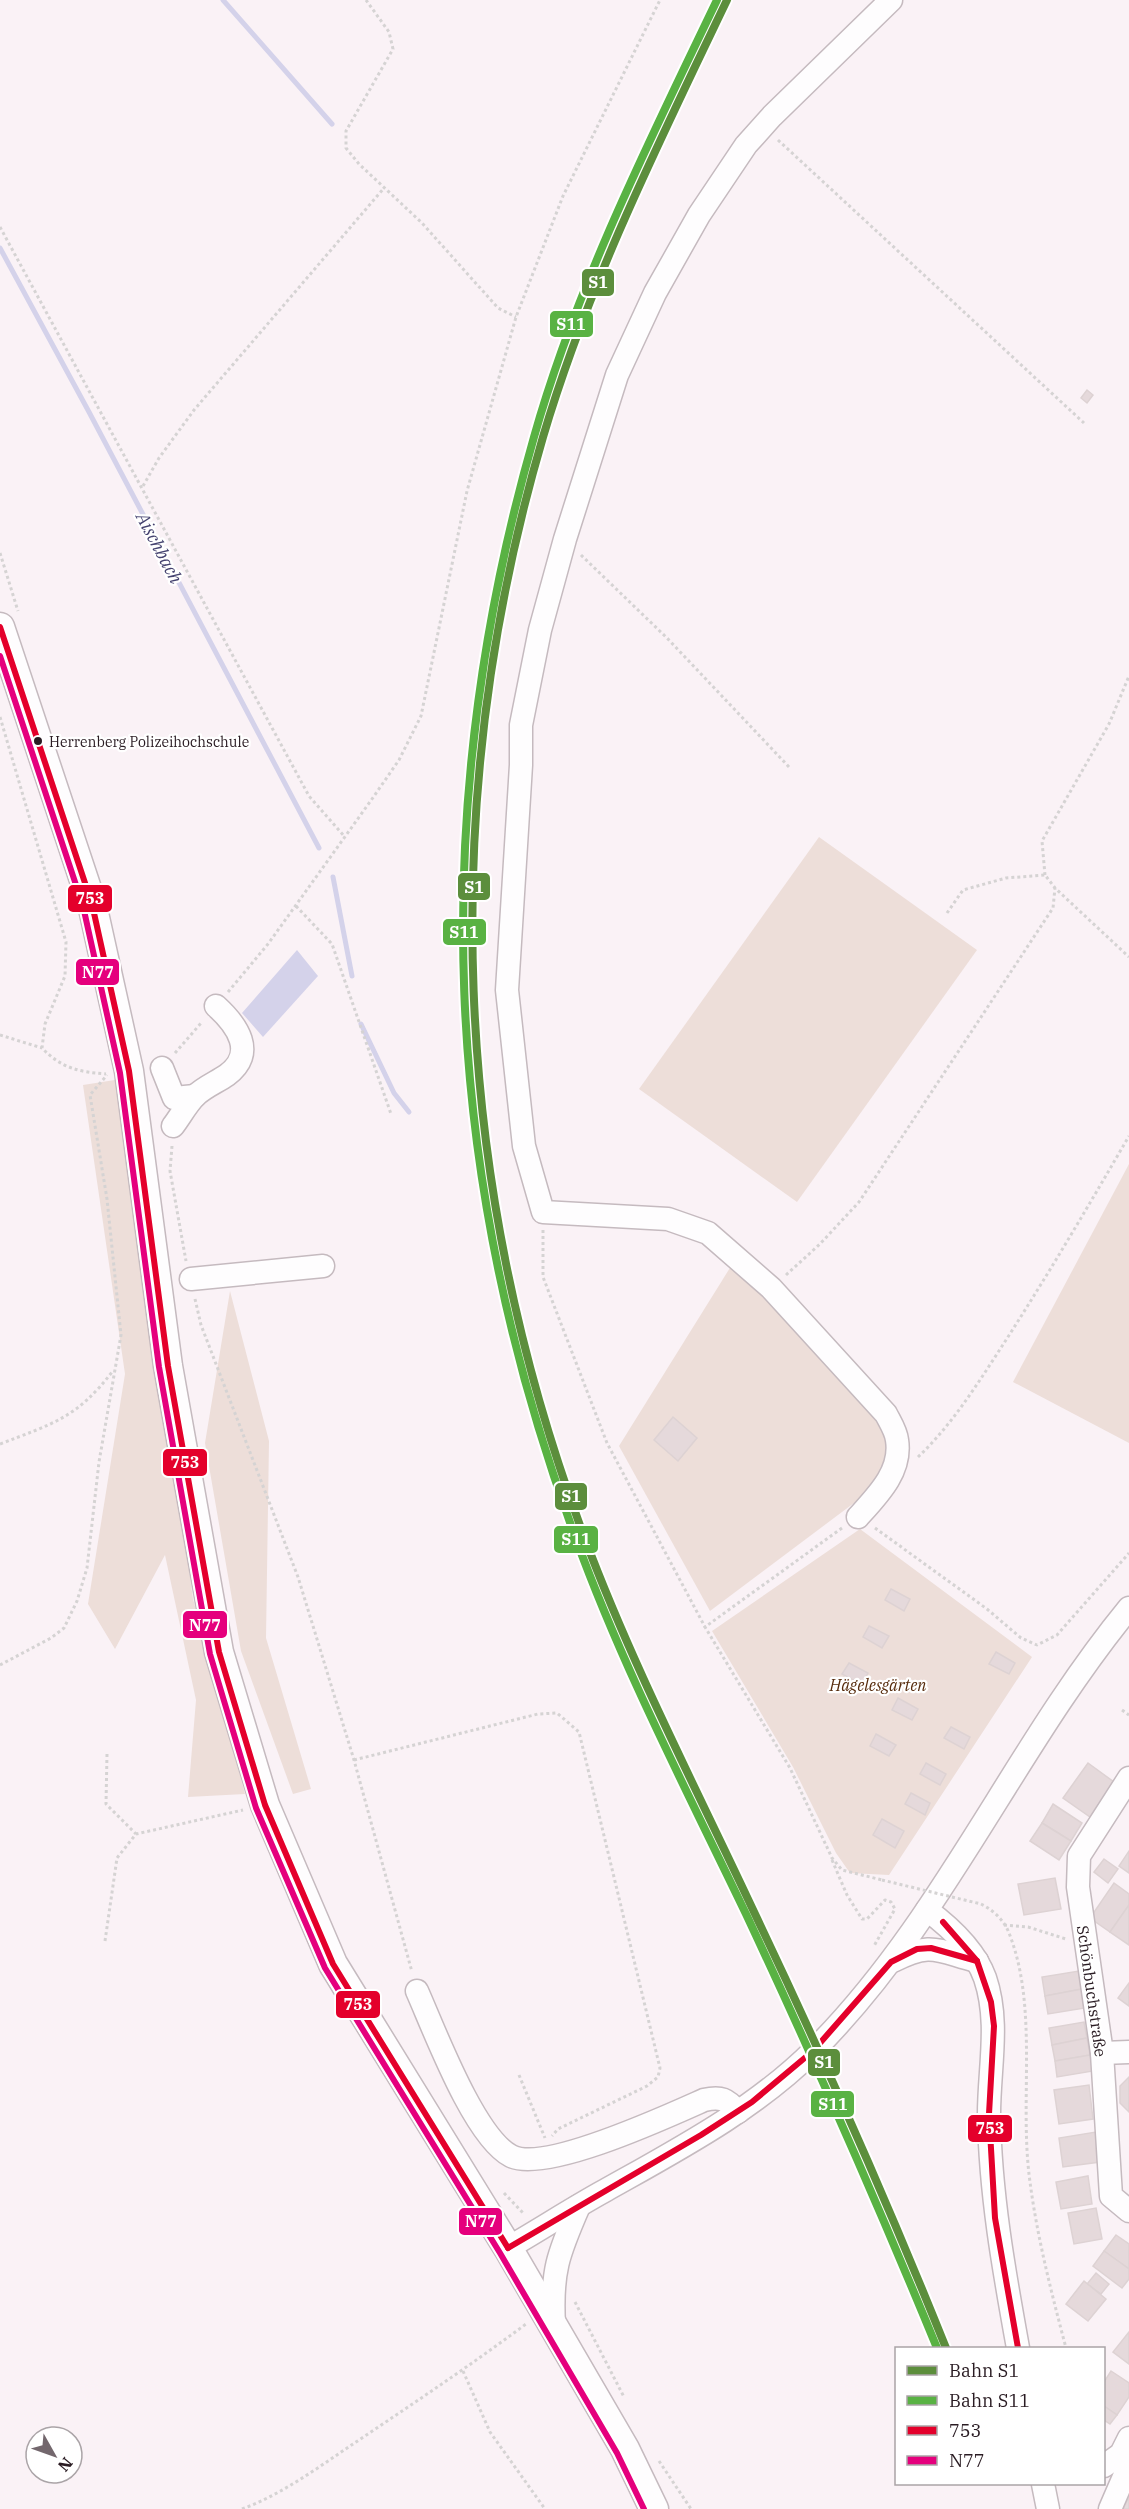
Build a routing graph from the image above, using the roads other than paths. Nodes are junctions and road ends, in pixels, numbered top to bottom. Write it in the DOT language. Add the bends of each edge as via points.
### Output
graph roads {
  1 [pos="891,0"];
  2 [pos="0,627"];
  3 [pos="216,1006"];
  4 [pos="162,1068"];
  5 [pos="195,1096"];
  6 [pos="173,1126"];
  7 [pos="323,1266"];
  8 [pos="191,1279"];
  9 [pos="858,1517"];
  10 [pos="1129,1608"];
  11 [pos="1129,1778"];
  12 [pos="927,1910"];
  13 [pos="977,1961"];
  14 [pos="891,1962"];
  15 [pos="417,1990"];
  16 [pos="1129,2052"];
  17 [pos="1102,2053"];
  18 [pos="745,2107"];
  19 [pos="579,2206"];
  20 [pos="1129,2211"];
  21 [pos="508,2248"];
  22 [pos="549,2318"];
  23 [pos="1018,2347"];
  24 [pos="1118,2453"];
  25 [pos="654,2509"];
  26 [pos="1110,2509"];
  1 -- 9 [label="street" via="746,145 699,215 655,293 617,375 540,630 521,725 507,990 524,1146 543,1212 668,1219 708,1233 771,1288 886,1414 897,1438 897,1462 882,1491"];
  2 -- 21 [label="main road" via="92,904 129,1071 168,1366 219,1652 265,1804 333,1964"];
  3 -- 5 [label="street" via="230,1019 243,1042 242,1059 230,1073"];
  4 -- 5 [label="street" via="174,1098"];
  5 -- 6 [label="street"];
  7 -- 8 [label="street"];
  10 -- 12 [label="street" via="1042,1727"];
  11 -- 17 [label="street, Schönbuchstraße" via="1079,1856 1078,1887"];
  12 -- 13 [label="street" via="957,1936"];
  12 -- 14 [label="street"];
  13 -- 14 [label="street" via="931,1948 917,1949"];
  13 -- 23 [label="street" via="986,1980 994,2025 989,2114 996,2218"];
  14 -- 18 [label="street" via="813,2051"];
  15 -- 18 [label="street" via="468,2101 480,2122 509,2155 525,2160 577,2149 704,2100 719,2097"];
  16 -- 17 [label="street"];
  17 -- 20 [label="street, Schönbuchstraße" via="1112,2196"];
  18 -- 19 [label="street"];
  19 -- 21 [label="street"];
  19 -- 22 [label="street" via="555,2267"];
  21 -- 22 [label="main road"];
  22 -- 25 [label="main road" via="625,2449"];
  24 -- 26 [label="street" via="1126,2472"];
}
